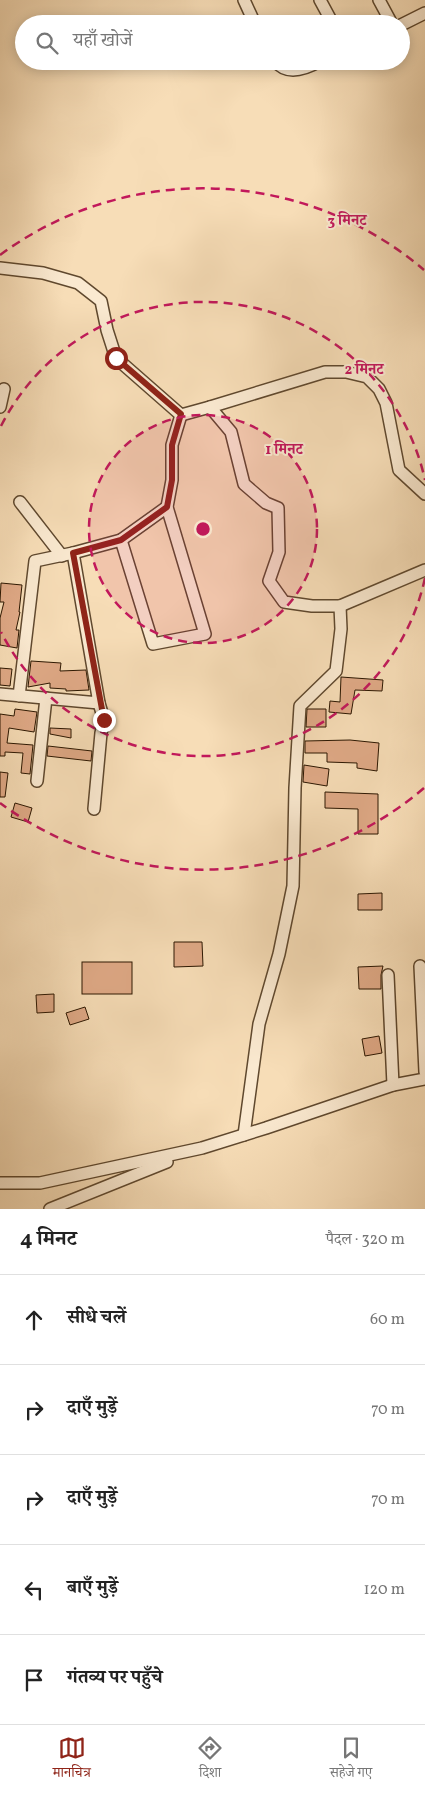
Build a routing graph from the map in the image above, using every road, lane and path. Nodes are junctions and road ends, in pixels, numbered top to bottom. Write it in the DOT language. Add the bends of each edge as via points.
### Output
graph roads {
  1 [pos="244,0"];
  2 [pos="320,0"];
  3 [pos="379,0"];
  4 [pos="425,13"];
  5 [pos="251,15"];
  6 [pos="329,15"];
  7 [pos="387,15"];
  8 [pos="410,20"];
  9 [pos="0,268"];
  10 [pos="4,389"];
  11 [pos="0,407"];
  12 [pos="210,407"];
  13 [pos="181,414"];
  14 [pos="425,494"];
  15 [pos="20,502"];
  16 [pos="167,507"];
  17 [pos="121,540"];
  18 [pos="68,554"];
  19 [pos="425,570"];
  20 [pos="340,606"];
  21 [pos="0,694"];
  22 [pos="19,696"];
  23 [pos="46,698"];
  24 [pos="99,703"];
  25 [pos="36,781"];
  26 [pos="94,809"];
  27 [pos="420,966"];
  28 [pos="388,975"];
  29 [pos="425,1072"];
  30 [pos="425,1079"];
  31 [pos="393,1085"];
  32 [pos="244,1135"];
  33 [pos="202,1148"];
  34 [pos="0,1184"];
  35 [pos="50,1209"];
  1 -- 5 [label="street"];
  2 -- 6 [label="street"];
  3 -- 7 [label="street"];
  4 -- 8 [label="street"];
  9 -- 13 [label="street" via="43,273 78,283 101,301 116,358"];
  10 -- 11 [label="street"];
  12 -- 13 [label="street"];
  12 -- 14 [label="street" via="325,372 346,372 366,377 379,389 386,403 400,470"];
  12 -- 20 [label="street" via="231,432 244,484 266,503 278,508 278,552 269,581 284,602"];
  13 -- 16 [label="street" via="172,445 172,480"];
  15 -- 18 [label="street"];
  16 -- 17 [label="street"];
  16 -- 17 [label="street" via="205,634 153,644"];
  17 -- 18 [label="street"];
  18 -- 22 [label="street" via="35,561"];
  18 -- 24 [label="street"];
  19 -- 20 [label="street"];
  20 -- 32 [label="street" via="336,671 300,706 293,886 279,954 259,1024"];
  21 -- 22 [label="street"];
  22 -- 23 [label="street"];
  23 -- 24 [label="street"];
  23 -- 25 [label="street"];
  24 -- 26 [label="street" via="104,720 100,733"];
  27 -- 29 [label="street"];
  28 -- 31 [label="street"];
  30 -- 31 [label="street"];
  31 -- 32 [label="street"];
  32 -- 33 [label="street"];
  33 -- 34 [label="street" via="40,1184"];
  33 -- 35 [label="street"];
}
